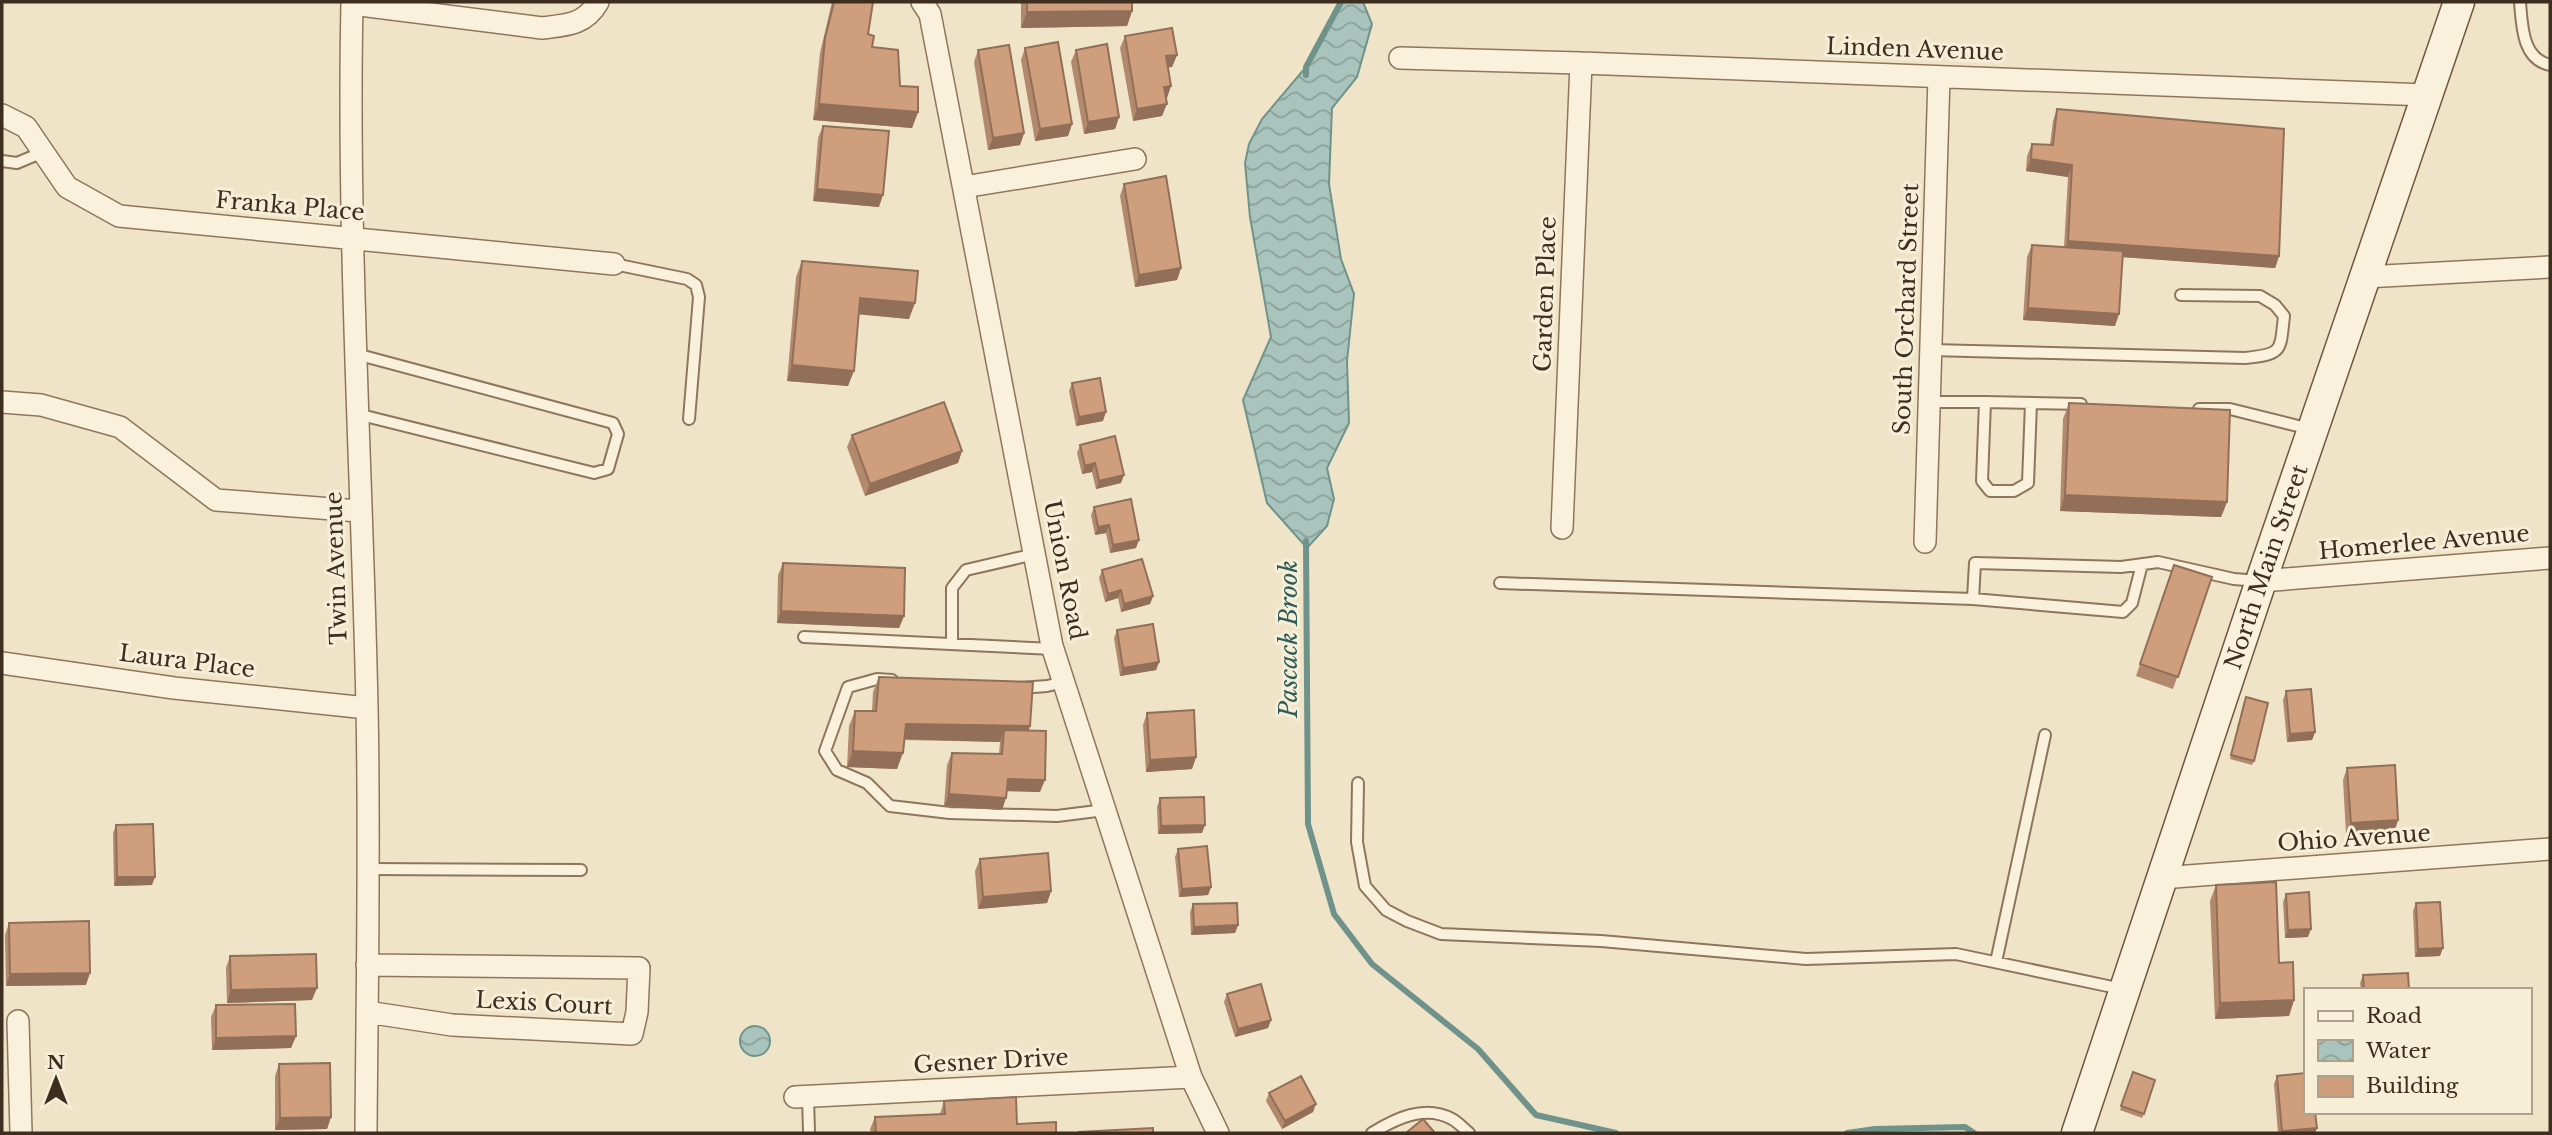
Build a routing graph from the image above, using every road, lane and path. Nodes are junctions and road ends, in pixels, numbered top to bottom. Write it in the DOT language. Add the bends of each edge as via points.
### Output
graph roads {
  1 [pos="598,2"];
  2 [pos="922,2"];
  3 [pos="2459,2"];
  4 [pos="2520,2"];
  5 [pos="352,3"];
  6 [pos="1400,58"];
  7 [pos="1580,63"];
  8 [pos="2550,65"];
  9 [pos="1939,77"];
  10 [pos="2427,95"];
  11 [pos="2,114"];
  12 [pos="43,152"];
  13 [pos="1135,159"];
  14 [pos="2,160"];
  15 [pos="964,187"];
  16 [pos="354,238"];
  17 [pos="614,264"];
  18 [pos="2550,267"];
  19 [pos="2365,277"];
  20 [pos="2181,295"];
  21 [pos="1931,350"];
  22 [pos="356,354"];
  23 [pos="2,402"];
  24 [pos="1930,402"];
  25 [pos="1985,402"];
  26 [pos="2031,403"];
  27 [pos="2099,405"];
  28 [pos="2190,408"];
  29 [pos="357,414"];
  30 [pos="689,419"];
  31 [pos="2312,429"];
  32 [pos="359,511"];
  33 [pos="1562,528"];
  34 [pos="1925,542"];
  35 [pos="1035,554"];
  36 [pos="2550,558"];
  37 [pos="2142,564"];
  38 [pos="2261,581"];
  39 [pos="1500,583"];
  40 [pos="1973,599"];
  41 [pos="804,637"];
  42 [pos="952,642"];
  43 [pos="1053,649"];
  44 [pos="2,663"];
  45 [pos="903,681"];
  46 [pos="1064,682"];
  47 [pos="1009,688"];
  48 [pos="367,708"];
  49 [pos="2045,735"];
  50 [pos="1358,783"];
  51 [pos="1105,810"];
  52 [pos="2550,849"];
  53 [pos="367,869"];
  54 [pos="581,870"];
  55 [pos="2161,878"];
  56 [pos="1996,961"];
  57 [pos="367,965"];
  58 [pos="2124,990"];
  59 [pos="367,1012"];
  60 [pos="18,1021"];
  61 [pos="1191,1077"];
  62 [pos="801,1096"];
  63 [pos="21,1133"];
  64 [pos="366,1133"];
  65 [pos="809,1133"];
  66 [pos="1218,1133"];
  67 [pos="1372,1133"];
  68 [pos="1469,1133"];
  69 [pos="2077,1133"];
  1 -- 5 [label="street" via="590,15 569,25 542,28"];
  2 -- 15 [label="street, Union Road" via="930,14"];
  3 -- 10 [label="main road, North Main Street"];
  4 -- 8 [label="lane" via="2530,53"];
  5 -- 16 [label="street, Twin Avenue"];
  6 -- 7 [label="street, Linden Avenue"];
  7 -- 9 [label="street, Linden Avenue"];
  7 -- 33 [label="street, Garden Place"];
  9 -- 10 [label="street, Linden Avenue"];
  9 -- 21 [label="street, South Orchard Street"];
  10 -- 19 [label="main road, North Main Street"];
  11 -- 12 [label="street, Franka Place" via="26,127"];
  12 -- 14 [label="lane" via="17,163"];
  12 -- 16 [label="street, Franka Place" via="67,187 119,216"];
  13 -- 15 [label="street"];
  15 -- 35 [label="street, Union Road"];
  16 -- 17 [label="street, Franka Place"];
  16 -- 22 [label="street, Twin Avenue"];
  17 -- 30 [label="lane" via="687,279 696,285 699,297"];
  18 -- 19 [label="street"];
  19 -- 31 [label="main road, North Main Street"];
  20 -- 21 [label="lane" via="2260,296 2284,316 2280,346 2272,355 2245,358"];
  21 -- 24 [label="street, South Orchard Street"];
  22 -- 29 [label="street, Twin Avenue"];
  22 -- 29 [label="lane" via="613,423 618,434 608,469 594,472"];
  23 -- 32 [label="street" via="41,405 120,427 216,500"];
  24 -- 25 [label="lane"];
  24 -- 34 [label="street, South Orchard Street"];
  25 -- 26 [label="lane"];
  25 -- 26 [label="lane" via="1982,481 1990,491 2014,491 2028,483"];
  26 -- 27 [label="lane"];
  28 -- 31 [label="lane" via="2230,410"];
  29 -- 32 [label="street, Twin Avenue"];
  31 -- 38 [label="main road, North Main Street"];
  32 -- 48 [label="street, Twin Avenue"];
  35 -- 42 [label="lane" via="966,570 952,588"];
  35 -- 43 [label="street, Union Road"];
  36 -- 38 [label="street, Homerlee Avenue"];
  37 -- 38 [label="lane" via="2158,562"];
  37 -- 40 [label="lane" via="1975,563"];
  37 -- 40 [label="lane" via="2132,603 2123,612"];
  38 -- 55 [label="main road, North Main Street"];
  39 -- 40 [label="lane"];
  41 -- 42 [label="lane"];
  42 -- 43 [label="lane"];
  43 -- 46 [label="street, Union Road"];
  44 -- 48 [label="street, Laura Place" via="174,688"];
  45 -- 51 [label="lane" via="877,679 848,687 825,751 838,770 867,783 890,806 1057,817"];
  46 -- 47 [label="lane"];
  46 -- 51 [label="street, Union Road"];
  48 -- 53 [label="street, Twin Avenue"];
  49 -- 56 [label="lane"];
  50 -- 56 [label="lane" via="1357,842 1365,886 1387,909 1441,934 1601,941 1806,959 1956,954"];
  51 -- 61 [label="street, Union Road"];
  52 -- 55 [label="street, Ohio Avenue"];
  53 -- 54 [label="lane"];
  53 -- 57 [label="street, Twin Avenue"];
  55 -- 58 [label="main road, North Main Street"];
  56 -- 58 [label="lane"];
  57 -- 59 [label="street, Twin Avenue"];
  57 -- 59 [label="street, Lexis Court" via="639,968 632,1034 452,1025"];
  58 -- 69 [label="main road, North Main Street"];
  59 -- 64 [label="street, Twin Avenue"];
  60 -- 63 [label="street"];
  61 -- 62 [label="street, Gesner Drive"];
  61 -- 66 [label="street, Union Road"];
  62 -- 65 [label="lane"];
  67 -- 68 [label="lane" via="1426,1112 1451,1118"];
}
